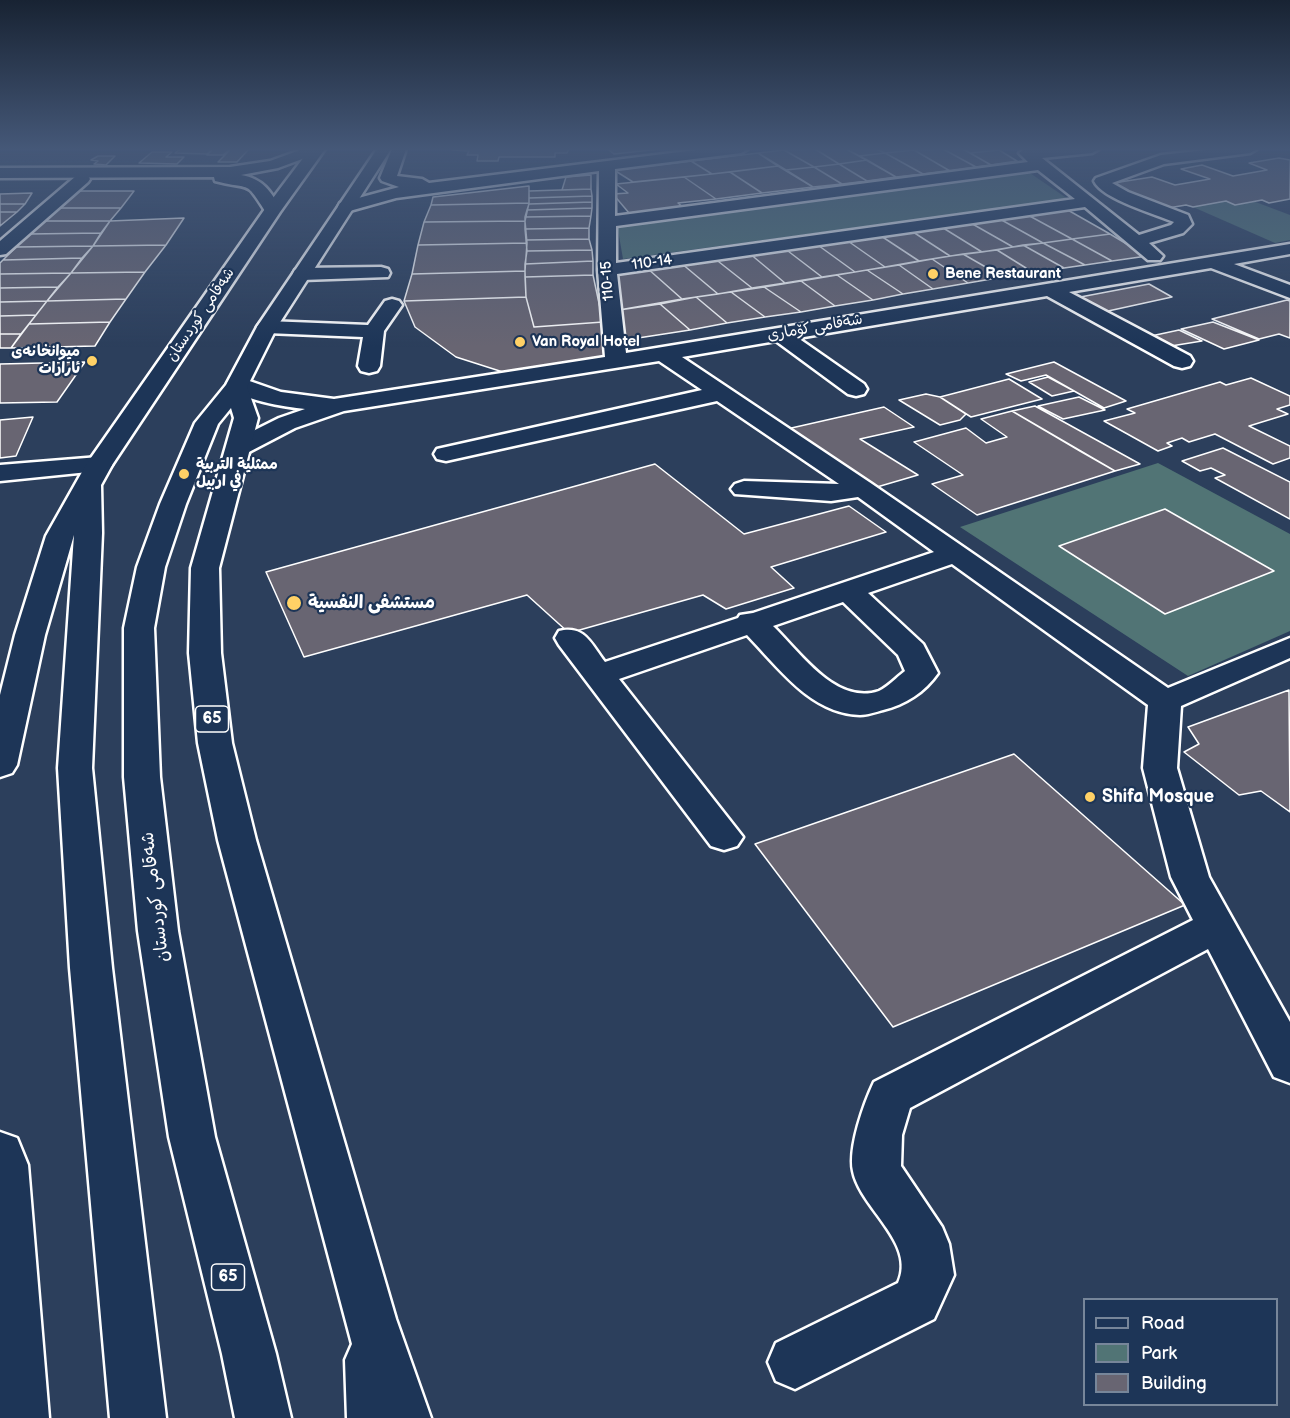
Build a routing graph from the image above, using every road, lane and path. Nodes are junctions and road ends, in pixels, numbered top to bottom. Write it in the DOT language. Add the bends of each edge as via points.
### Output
graph roads {
  1 [pos="35,215"];
  2 [pos="269,215"];
  3 [pos="341,215"];
  4 [pos="606,215"];
  5 [pos="658,215"];
  6 [pos="995,215"];
  7 [pos="1105,215"];
  8 [pos="1172,215"];
  9 [pos="606,222"];
  10 [pos="8,236"];
  11 [pos="1137,241"];
  12 [pos="1290,249"];
  13 [pos="0,250"];
  14 [pos="394,254"];
  15 [pos="1213,262"];
  16 [pos="1169,268"];
  17 [pos="606,270"];
  18 [pos="302,274"];
  19 [pos="1049,289"];
  20 [pos="1290,292"];
  21 [pos="393,305"];
  22 [pos="267,327"];
  23 [pos="374,331"];
  24 [pos="780,334"];
  25 [pos="663,354"];
  26 [pos="1182,361"];
  27 [pos="616,362"];
  28 [pos="369,366"];
  29 [pos="237,385"];
  30 [pos="856,389"];
  31 [pos="720,393"];
  32 [pos="340,405"];
  33 [pos="238,448"];
  34 [pos="446,454"];
  35 [pos="0,473"];
  36 [pos="93,474"];
  37 [pos="744,489"];
  38 [pos="863,489"];
  39 [pos="955,554"];
  40 [pos="847,589"];
  41 [pos="751,621"];
  42 [pos="570,638"];
  43 [pos="1290,647"];
  44 [pos="599,675"];
  45 [pos="1166,701"];
  46 [pos="0,765"];
  47 [pos="724,837"];
  48 [pos="1216,926"];
  49 [pos="1290,1064"];
  50 [pos="0,1153"];
  51 [pos="370,1319"];
  52 [pos="795,1362"];
  53 [pos="21,1418"];
  54 [pos="138,1418"];
  55 [pos="263,1418"];
  56 [pos="375,1418"];
  57 [pos="403,1418"];
  1 -- 10 [label="main road"];
  2 -- 36 [label="main road, شەقامی کوردستان"];
  3 -- 18 [label="main road, شەقامی کوردستان / 65"];
  4 -- 9 [label="main road, 110-15"];
  5 -- 9 [label="main road"];
  6 -- 17 [label="main road, 110-14"];
  7 -- 11 [label="main road"];
  8 -- 11 [label="main road" via="1182,219 1183,224"];
  9 -- 17 [label="main road, 110-15"];
  10 -- 13 [label="main road"];
  11 -- 16 [label="main road"];
  12 -- 15 [label="main road, شەقامی کۆماری"];
  14 -- 18 [label="main road" via="379,283"];
  15 -- 16 [label="main road, شەقامی کۆماری"];
  15 -- 20 [label="main road"];
  16 -- 19 [label="main road, شەقامی کۆماری"];
  17 -- 27 [label="main road, 110-15"];
  18 -- 22 [label="main road, شەقامی کوردستان / 65"];
  19 -- 24 [label="main road, شەقامی کۆماری"];
  19 -- 26 [label="main road"];
  21 -- 23 [label="main road"];
  22 -- 23 [label="main road"];
  22 -- 29 [label="main road, شەقامی کوردستان / 65"];
  23 -- 28 [label="main road"];
  24 -- 25 [label="main road, شەقامی کۆماری"];
  24 -- 30 [label="main road"];
  25 -- 27 [label="main road, شەقامی کۆماری"];
  25 -- 31 [label="main road"];
  27 -- 32 [label="main road, شەقامی کۆماری"];
  29 -- 32 [label="main road" via="301,403"];
  29 -- 33 [label="main road, 65" via="246,418"];
  29 -- 55 [label="main road, شەقامی کوردستان / 65" via="207,423 151,567 139,628 143,789 158,931 192,1137"];
  31 -- 34 [label="main road"];
  31 -- 38 [label="main road"];
  32 -- 33 [label="main road" via="287,423"];
  33 -- 51 [label="main road, 65" via="205,568 205,653 215,743 237,840"];
  35 -- 36 [label="main road"];
  36 -- 46 [label="main road, شەقامی کوردستان" via="60,536 30,635"];
  36 -- 54 [label="main road" via="75,768 91,968"];
  37 -- 38 [label="main road" via="831,493"];
  38 -- 39 [label="main road"];
  39 -- 40 [label="main road"];
  39 -- 45 [label="main road"];
  40 -- 41 [label="main road"];
  40 -- 41 [label="main road" via="912,651 922,673 892,698 861,705 818,689"];
  41 -- 44 [label="main road"];
  42 -- 44 [label="main road"];
  43 -- 45 [label="main road"];
  44 -- 47 [label="main road"];
  45 -- 48 [label="main road" via="1160,768 1190,877"];
  48 -- 49 [label="main road"];
  48 -- 52 [label="main road" via="890,1096 879,1135 877,1171 924,1244 928,1275 916,1300"];
  50 -- 53 [label="main road" via="4,1165"];
  51 -- 56 [label="main road"];
  51 -- 57 [label="main road, 65"];
}
